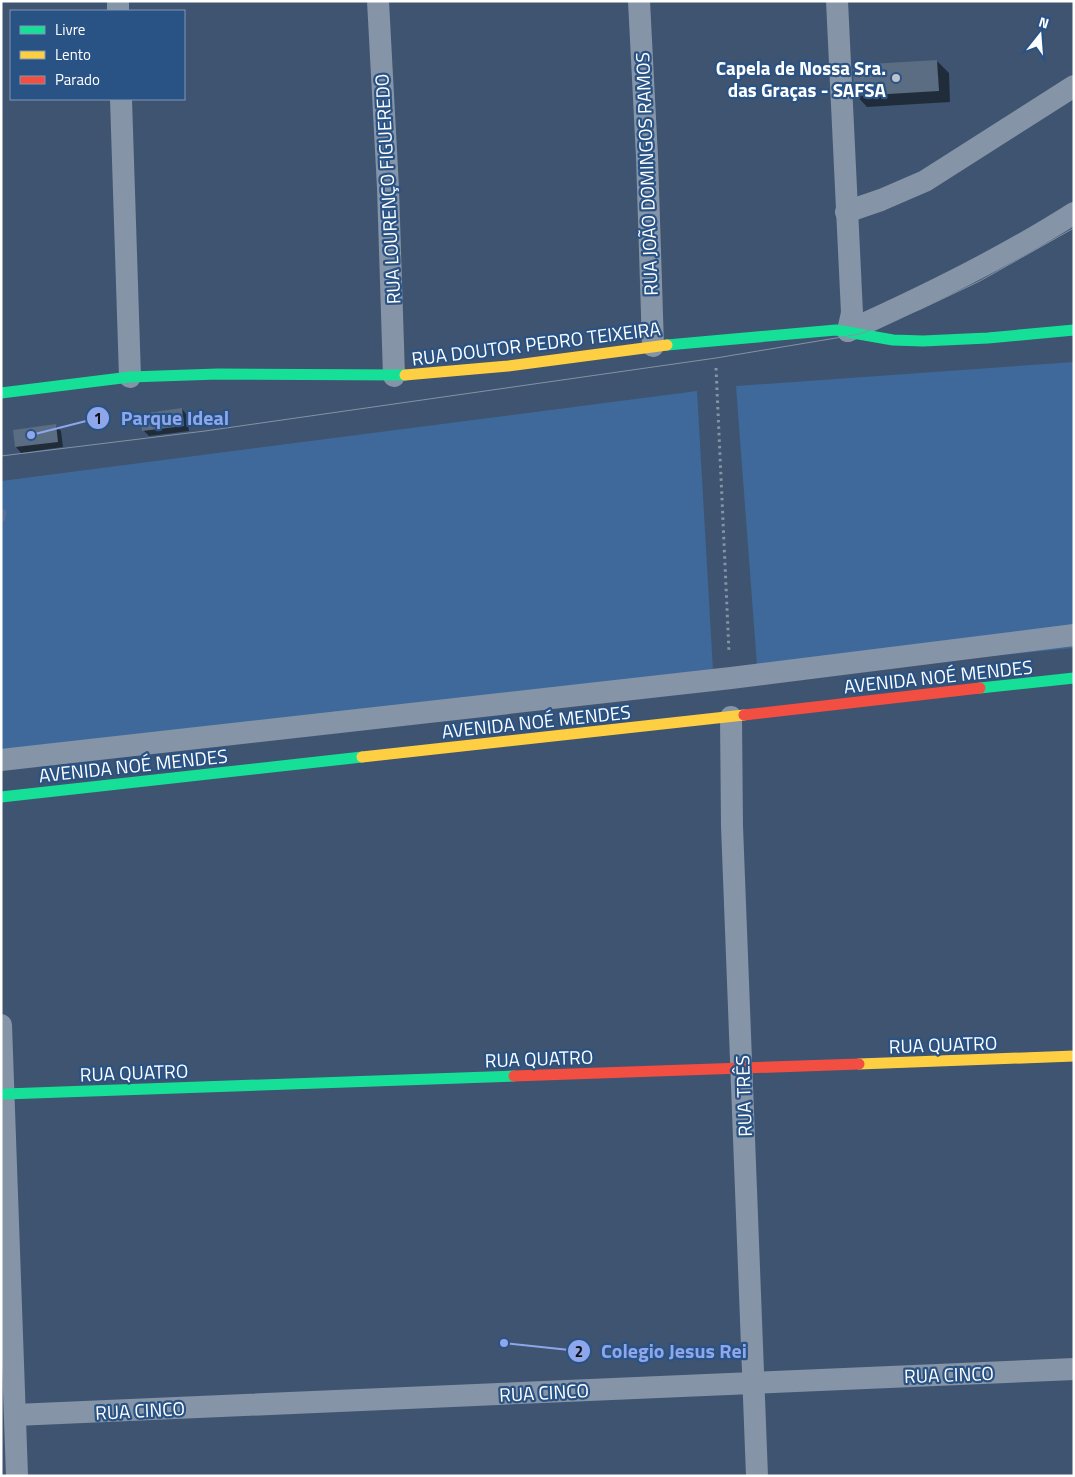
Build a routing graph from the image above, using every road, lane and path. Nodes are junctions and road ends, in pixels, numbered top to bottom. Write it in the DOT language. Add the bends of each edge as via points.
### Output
graph roads {
  1 [pos="378,1"];
  2 [pos="639,1"];
  3 [pos="837,1"];
  4 [pos="1074,86"];
  5 [pos="121,100"];
  6 [pos="846,212"];
  7 [pos="1074,213"];
  8 [pos="1074,330"];
  9 [pos="848,331"];
  10 [pos="715,340"];
  11 [pos="653,346"];
  12 [pos="394,376"];
  13 [pos="130,377"];
  14 [pos="1,393"];
  15 [pos="1074,635"];
  16 [pos="731,678"];
  17 [pos="1074,678"];
  18 [pos="731,717"];
  19 [pos="1,760"];
  20 [pos="1,797"];
  21 [pos="1,1025"];
  22 [pos="1074,1056"];
  23 [pos="743,1068"];
  24 [pos="5,1094"];
  25 [pos="1074,1369"];
  26 [pos="753,1382"];
  27 [pos="15,1415"];
  28 [pos="17,1476"];
  29 [pos="757,1476"];
  1 -- 12 [label="street, RUA LOURENÇO FIGUEREDO"];
  2 -- 11 [label="street, RUA JOÃO DOMINGOS RAMOS"];
  3 -- 6 [label="street"];
  4 -- 6 [label="street" via="924,180"];
  5 -- 13 [label="street"];
  6 -- 9 [label="street" via="852,313"];
  7 -- 9 [label="street" via="966,275"];
  8 -- 9 [label="main road, RUA DOUTOR PEDRO TEIXEIRA" via="987,340 899,341"];
  9 -- 10 [label="main road, RUA DOUTOR PEDRO TEIXEIRA"];
  10 -- 11 [label="main road, RUA DOUTOR PEDRO TEIXEIRA"];
  10 -- 16 [label="path"];
  11 -- 12 [label="main road, RUA DOUTOR PEDRO TEIXEIRA" via="508,366"];
  12 -- 13 [label="main road, RUA DOUTOR PEDRO TEIXEIRA" via="218,374"];
  13 -- 14 [label="main road, RUA DOUTOR PEDRO TEIXEIRA"];
  15 -- 16 [label="street"];
  16 -- 19 [label="street"];
  17 -- 18 [label="main road, AVENIDA NOÉ MENDES"];
  18 -- 20 [label="main road, AVENIDA NOÉ MENDES"];
  18 -- 23 [label="street, RUA TRÊS" via="732,826"];
  21 -- 24 [label="street"];
  22 -- 23 [label="main road, RUA QUATRO"];
  23 -- 24 [label="main road, RUA QUATRO"];
  23 -- 26 [label="street, RUA TRÊS"];
  24 -- 27 [label="street"];
  25 -- 26 [label="street, RUA CINCO"];
  26 -- 27 [label="street, RUA CINCO"];
  26 -- 29 [label="street, RUA TRÊS"];
  27 -- 28 [label="street"];
}
